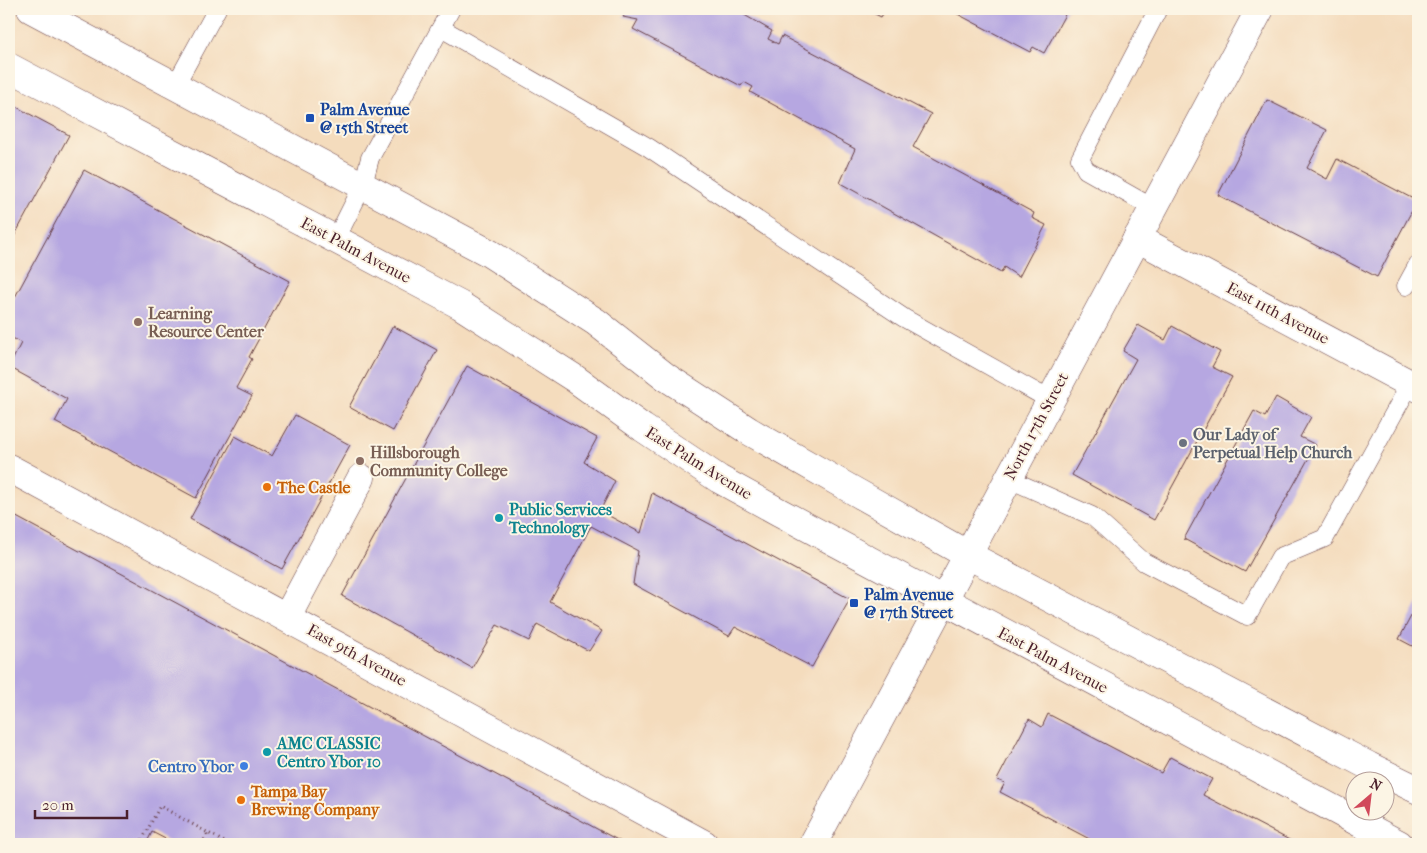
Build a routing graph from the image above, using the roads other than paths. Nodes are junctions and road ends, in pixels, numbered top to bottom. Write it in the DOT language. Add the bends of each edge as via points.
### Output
graph roads {
  1 [pos="31,9"];
  2 [pos="217,9"];
  3 [pos="451,9"];
  4 [pos="1158,9"];
  5 [pos="1260,9"];
  6 [pos="440,28"];
  7 [pos="9,67"];
  8 [pos="176,84"];
  9 [pos="363,185"];
  10 [pos="1153,208"];
  11 [pos="1137,238"];
  12 [pos="336,239"];
  13 [pos="1418,264"];
  14 [pos="1406,286"];
  15 [pos="1414,386"];
  16 [pos="1050,400"];
  17 [pos="9,468"];
  18 [pos="361,478"];
  19 [pos="1009,479"];
  20 [pos="968,555"];
  21 [pos="943,601"];
  22 [pos="287,617"];
  23 [pos="1418,790"];
  24 [pos="704,844"];
  25 [pos="813,844"];
  26 [pos="1399,844"];
  1 -- 8 [label="street"];
  2 -- 8 [label="lane"];
  3 -- 6 [label="lane"];
  4 -- 10 [label="lane" via="1080,159 1086,170"];
  5 -- 10 [label="street, North 17th Street"];
  6 -- 9 [label="lane" via="370,158"];
  6 -- 16 [label="lane" via="648,148 904,318"];
  7 -- 12 [label="street, East Palm Avenue"];
  8 -- 9 [label="street"];
  9 -- 12 [label="lane"];
  9 -- 20 [label="street" via="489,253 596,322 666,377 749,431"];
  10 -- 11 [label="street, North 17th Street"];
  11 -- 15 [label="street, East 11th Avenue"];
  11 -- 16 [label="street, North 17th Street"];
  12 -- 21 [label="street, East Palm Avenue" via="460,305 574,378 719,479"];
  13 -- 14 [label="lane"];
  15 -- 19 [label="lane" via="1325,538 1280,557 1247,616 1144,562 1092,516"];
  16 -- 19 [label="street, North 17th Street"];
  17 -- 22 [label="street, East 9th Avenue"];
  18 -- 22 [label="street"];
  19 -- 20 [label="street, North 17th Street"];
  20 -- 21 [label="street, North 17th Street"];
  20 -- 23 [label="street"];
  21 -- 25 [label="street, North 17th Street"];
  21 -- 26 [label="street, East Palm Avenue"];
  22 -- 24 [label="street, East 9th Avenue"];
}
